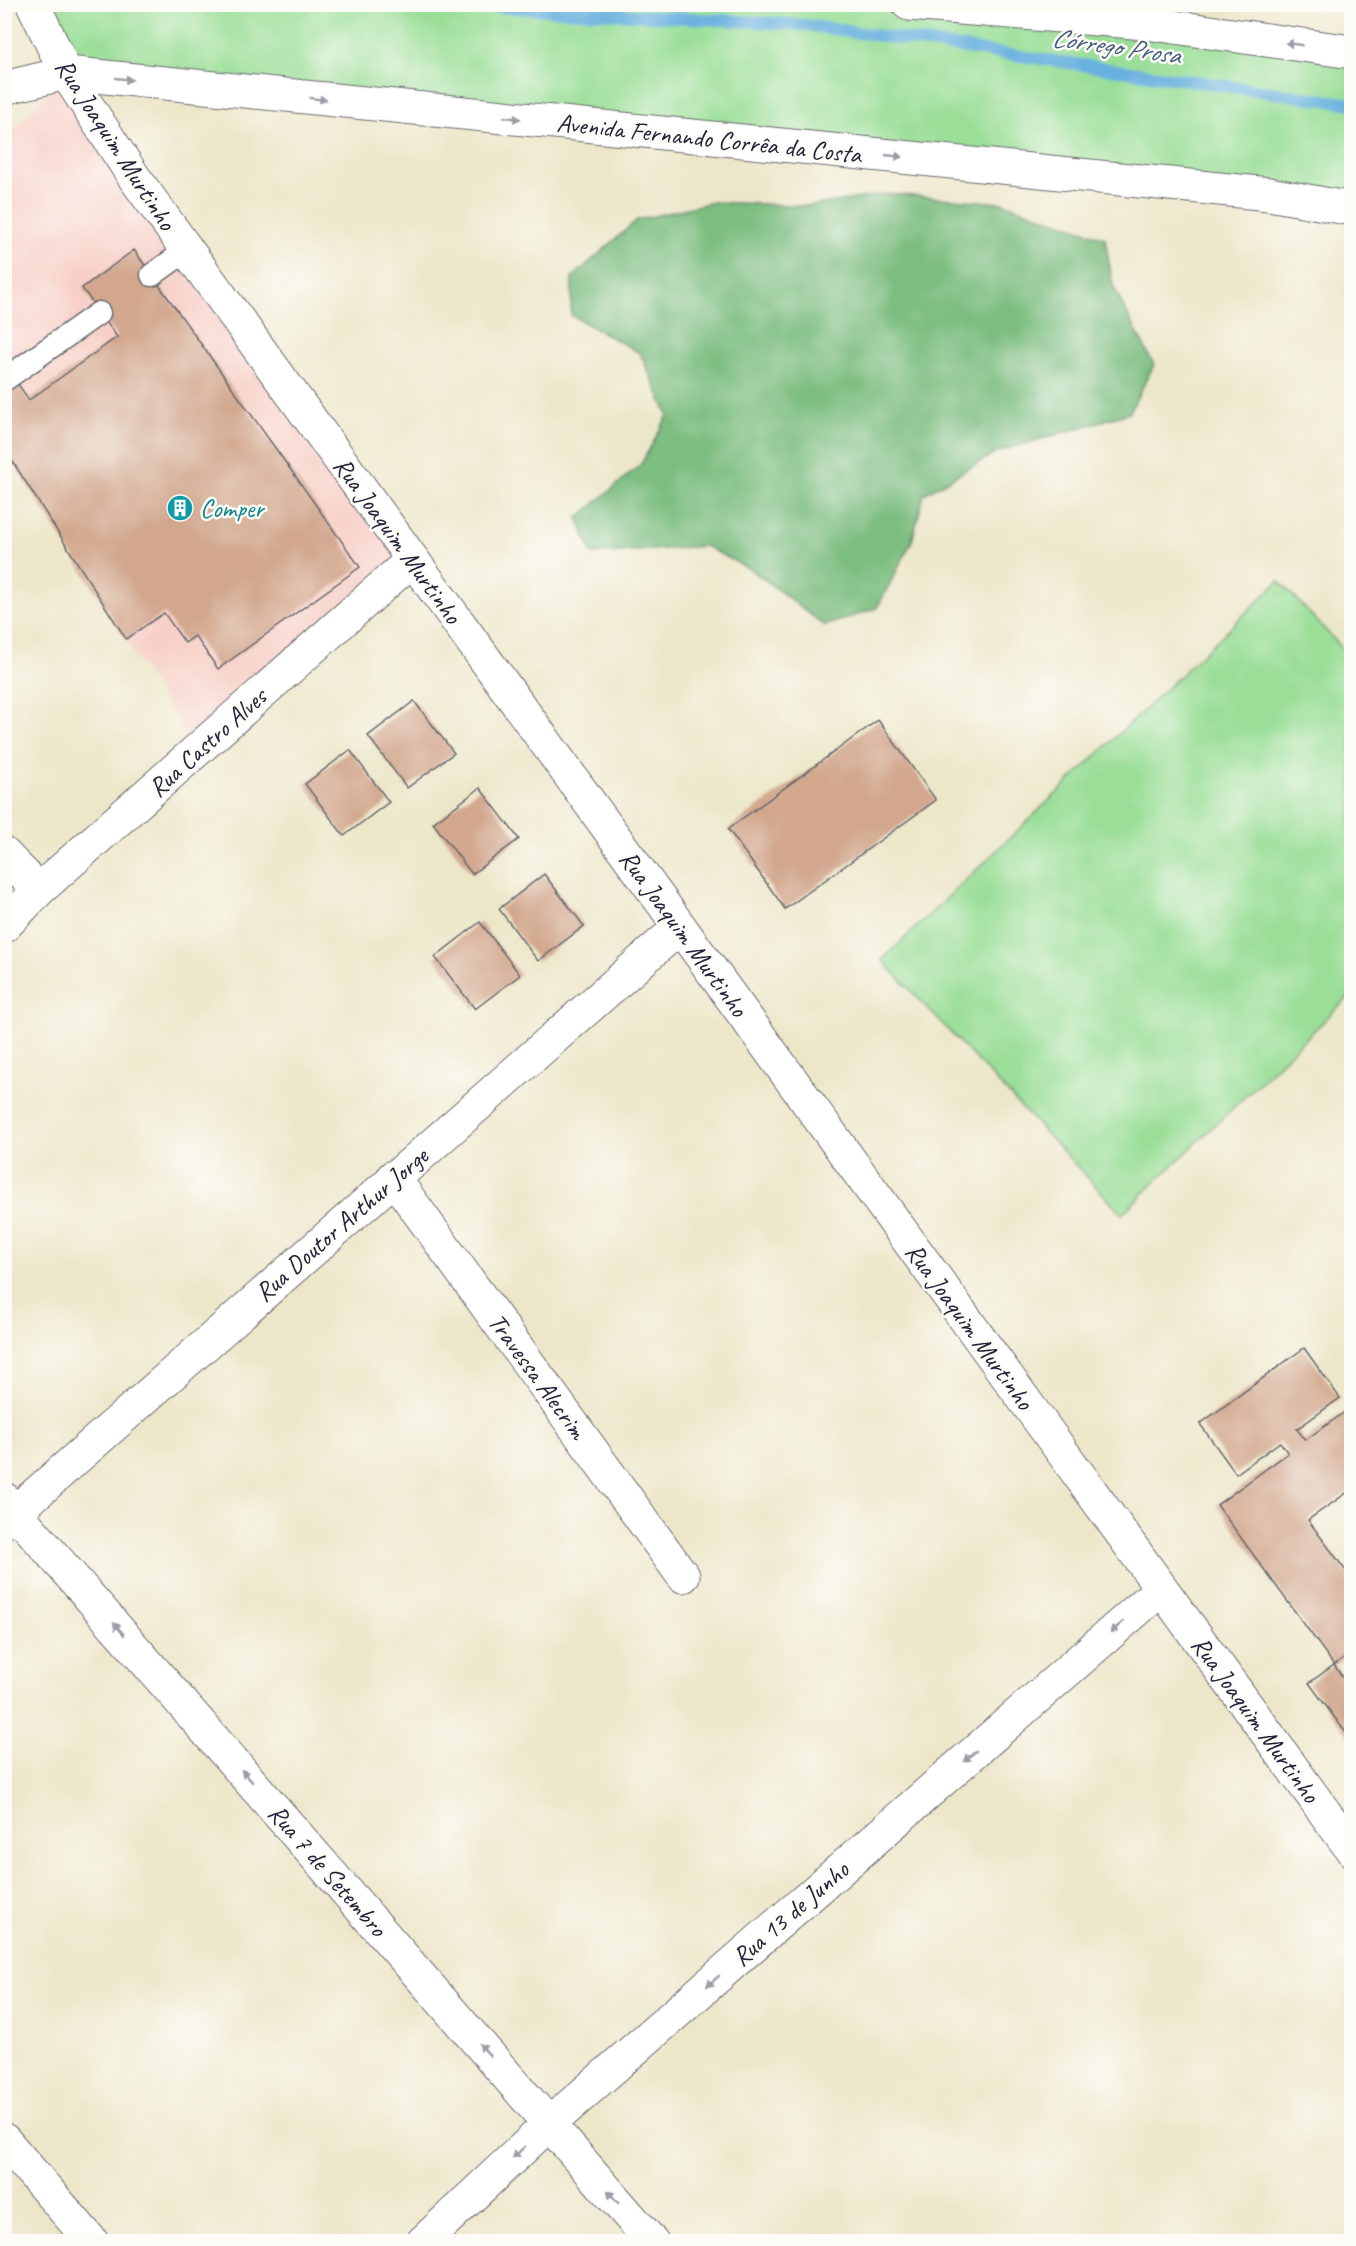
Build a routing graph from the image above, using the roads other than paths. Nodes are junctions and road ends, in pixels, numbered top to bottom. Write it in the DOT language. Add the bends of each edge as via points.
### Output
graph roads {
  1 [pos="33,4"];
  2 [pos="909,4"];
  3 [pos="1153,14"];
  4 [pos="1352,52"];
  5 [pos="61,64"];
  6 [pos="4,88"];
  7 [pos="1352,209"];
  8 [pos="187,250"];
  9 [pos="152,275"];
  10 [pos="99,313"];
  11 [pos="4,380"];
  12 [pos="412,560"];
  13 [pos="4,854"];
  14 [pos="39,890"];
  15 [pos="4,926"];
  16 [pos="680,927"];
  17 [pos="393,1177"];
  18 [pos="8,1510"];
  19 [pos="683,1576"];
  20 [pos="1161,1589"];
  21 [pos="1352,1850"];
  22 [pos="549,2124"];
  23 [pos="4,2140"];
  24 [pos="92,2241"];
  25 [pos="423,2241"];
  26 [pos="651,2241"];
  1 -- 5 [label="street, Rua Joaquim Murtinho"];
  2 -- 3 [label="street"];
  4 -- 3 [label="street, one-way"];
  5 -- 6 [label="street, Avenida Fernando Corrêa da Costa"];
  5 -- 7 [label="street, Avenida Fernando Corrêa da Costa, one-way" via="1269,194"];
  5 -- 8 [label="street, Rua Joaquim Murtinho"];
  8 -- 9 [label="lane"];
  8 -- 12 [label="street, Rua Joaquim Murtinho"];
  10 -- 11 [label="lane"];
  12 -- 14 [label="street, Rua Castro Alves"];
  12 -- 16 [label="street, Rua Joaquim Murtinho"];
  13 -- 14 [label="street"];
  14 -- 15 [label="street, Rua Castro Alves"];
  16 -- 17 [label="street, Rua Doutor Arthur Jorge"];
  16 -- 20 [label="street, Rua Joaquim Murtinho"];
  17 -- 18 [label="street, Rua Doutor Arthur Jorge"];
  17 -- 19 [label="street, Travessa Alecrim"];
  22 -- 18 [label="street, Rua 7 de Setembro, one-way"];
  20 -- 21 [label="street, Rua Joaquim Murtinho"];
  20 -- 22 [label="street, Rua 13 de Junho, one-way"];
  22 -- 25 [label="street, Rua 13 de Junho, one-way"];
  26 -- 22 [label="street, Rua 7 de Setembro, one-way"];
  23 -- 24 [label="street"];
}
